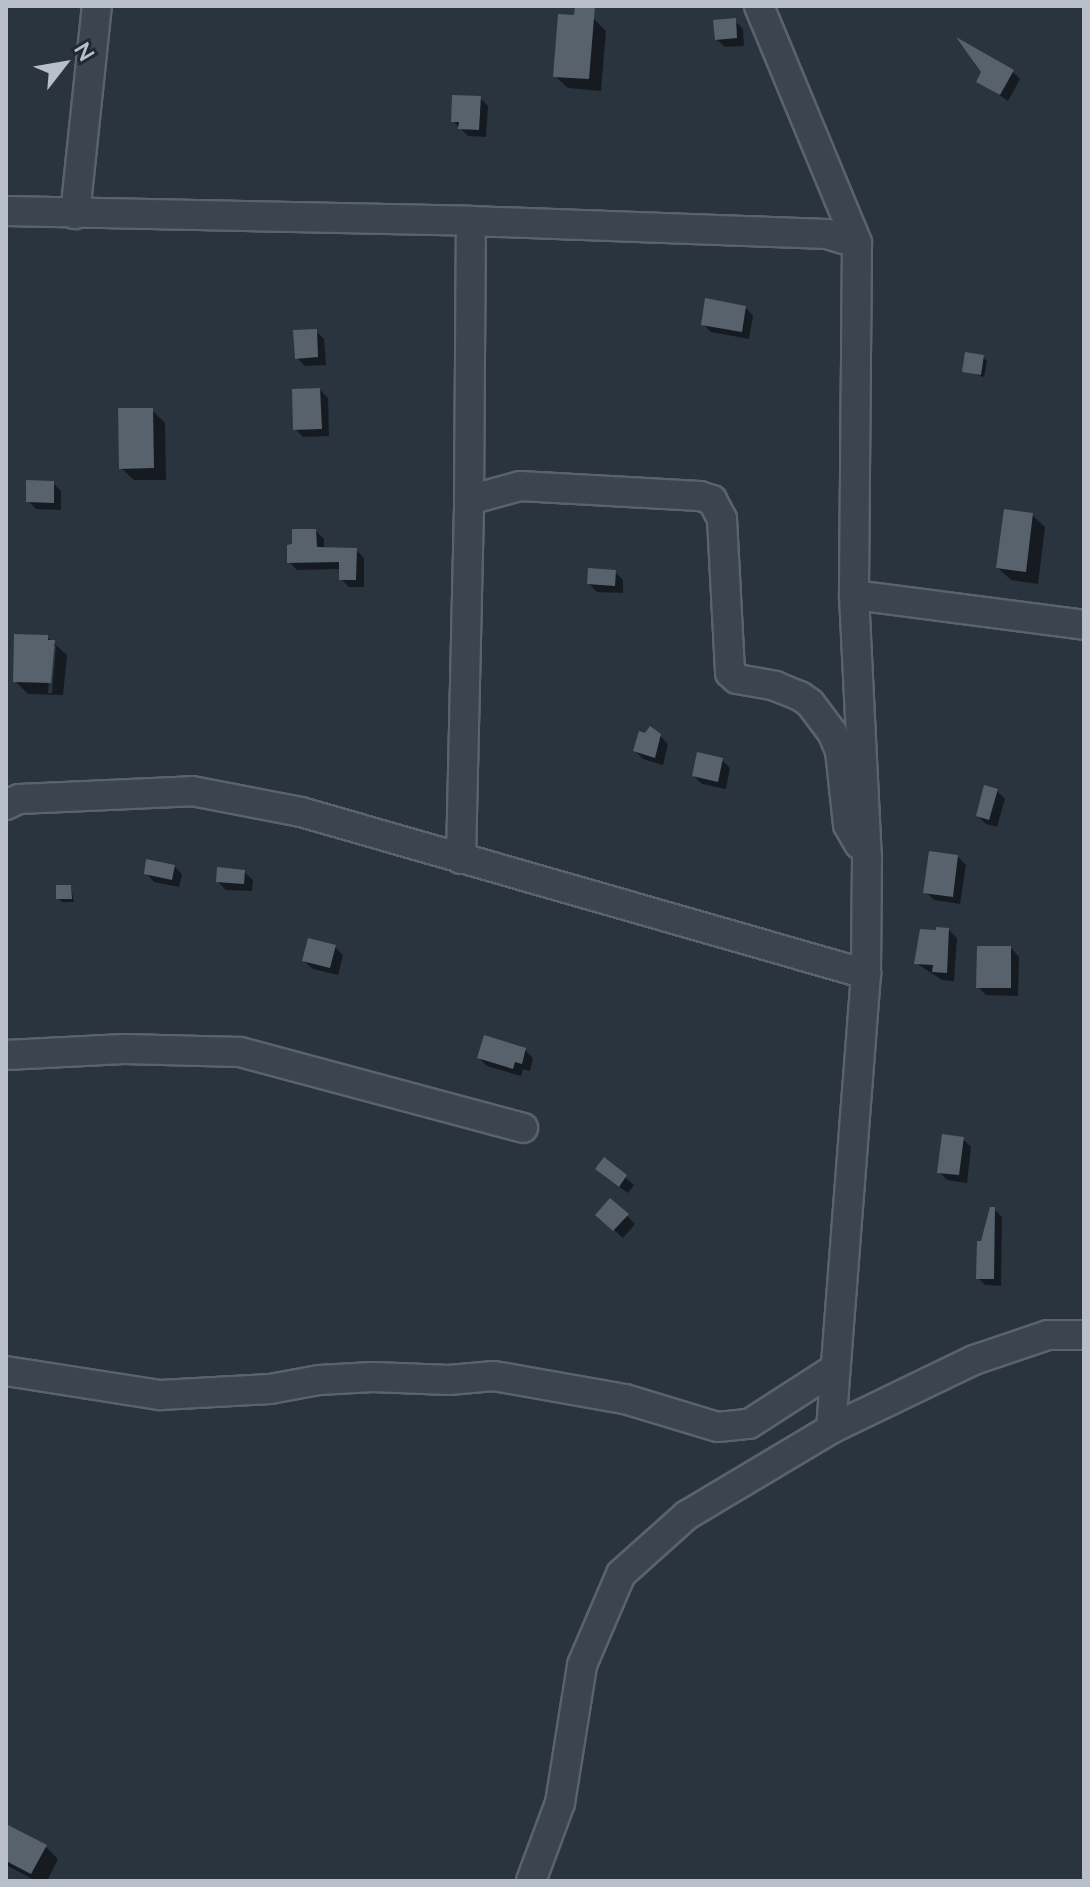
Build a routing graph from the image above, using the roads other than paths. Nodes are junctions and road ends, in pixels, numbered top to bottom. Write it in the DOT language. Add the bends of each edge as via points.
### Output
graph roads {
  1 [pos="97,6"];
  2 [pos="759,6"];
  3 [pos="6,211"];
  4 [pos="75,214"];
  5 [pos="471,221"];
  6 [pos="857,243"];
  7 [pos="469,500"];
  8 [pos="854,595"];
  9 [pos="1084,625"];
  10 [pos="6,805"];
  11 [pos="867,857"];
  12 [pos="461,859"];
  13 [pos="866,974"];
  14 [pos="6,1055"];
  15 [pos="523,1128"];
  16 [pos="1084,1335"];
  17 [pos="836,1368"];
  18 [pos="6,1371"];
  19 [pos="831,1429"];
  20 [pos="531,1881"];
  1 -- 4 [label="street"];
  2 -- 6 [label="street"];
  3 -- 4 [label="street"];
  4 -- 5 [label="street"];
  5 -- 6 [label="street" via="827,234"];
  5 -- 7 [label="street"];
  6 -- 8 [label="street"];
  7 -- 11 [label="street" via="520,486 712,500 722,519 730,673 800,696 832,732 840,751 848,825"];
  7 -- 12 [label="street"];
  8 -- 9 [label="street"];
  8 -- 11 [label="street"];
  10 -- 12 [label="street" via="19,799 192,791 301,812"];
  11 -- 13 [label="street"];
  12 -- 13 [label="street"];
  13 -- 17 [label="street"];
  14 -- 15 [label="street" via="124,1049 240,1052"];
  16 -- 19 [label="street" via="1048,1335 974,1360"];
  17 -- 18 [label="street" via="749,1424 718,1427 625,1399 494,1376 319,1380 174,1395"];
  17 -- 19 [label="street"];
  19 -- 20 [label="street" via="687,1515 621,1574 582,1665 560,1803"];
}
